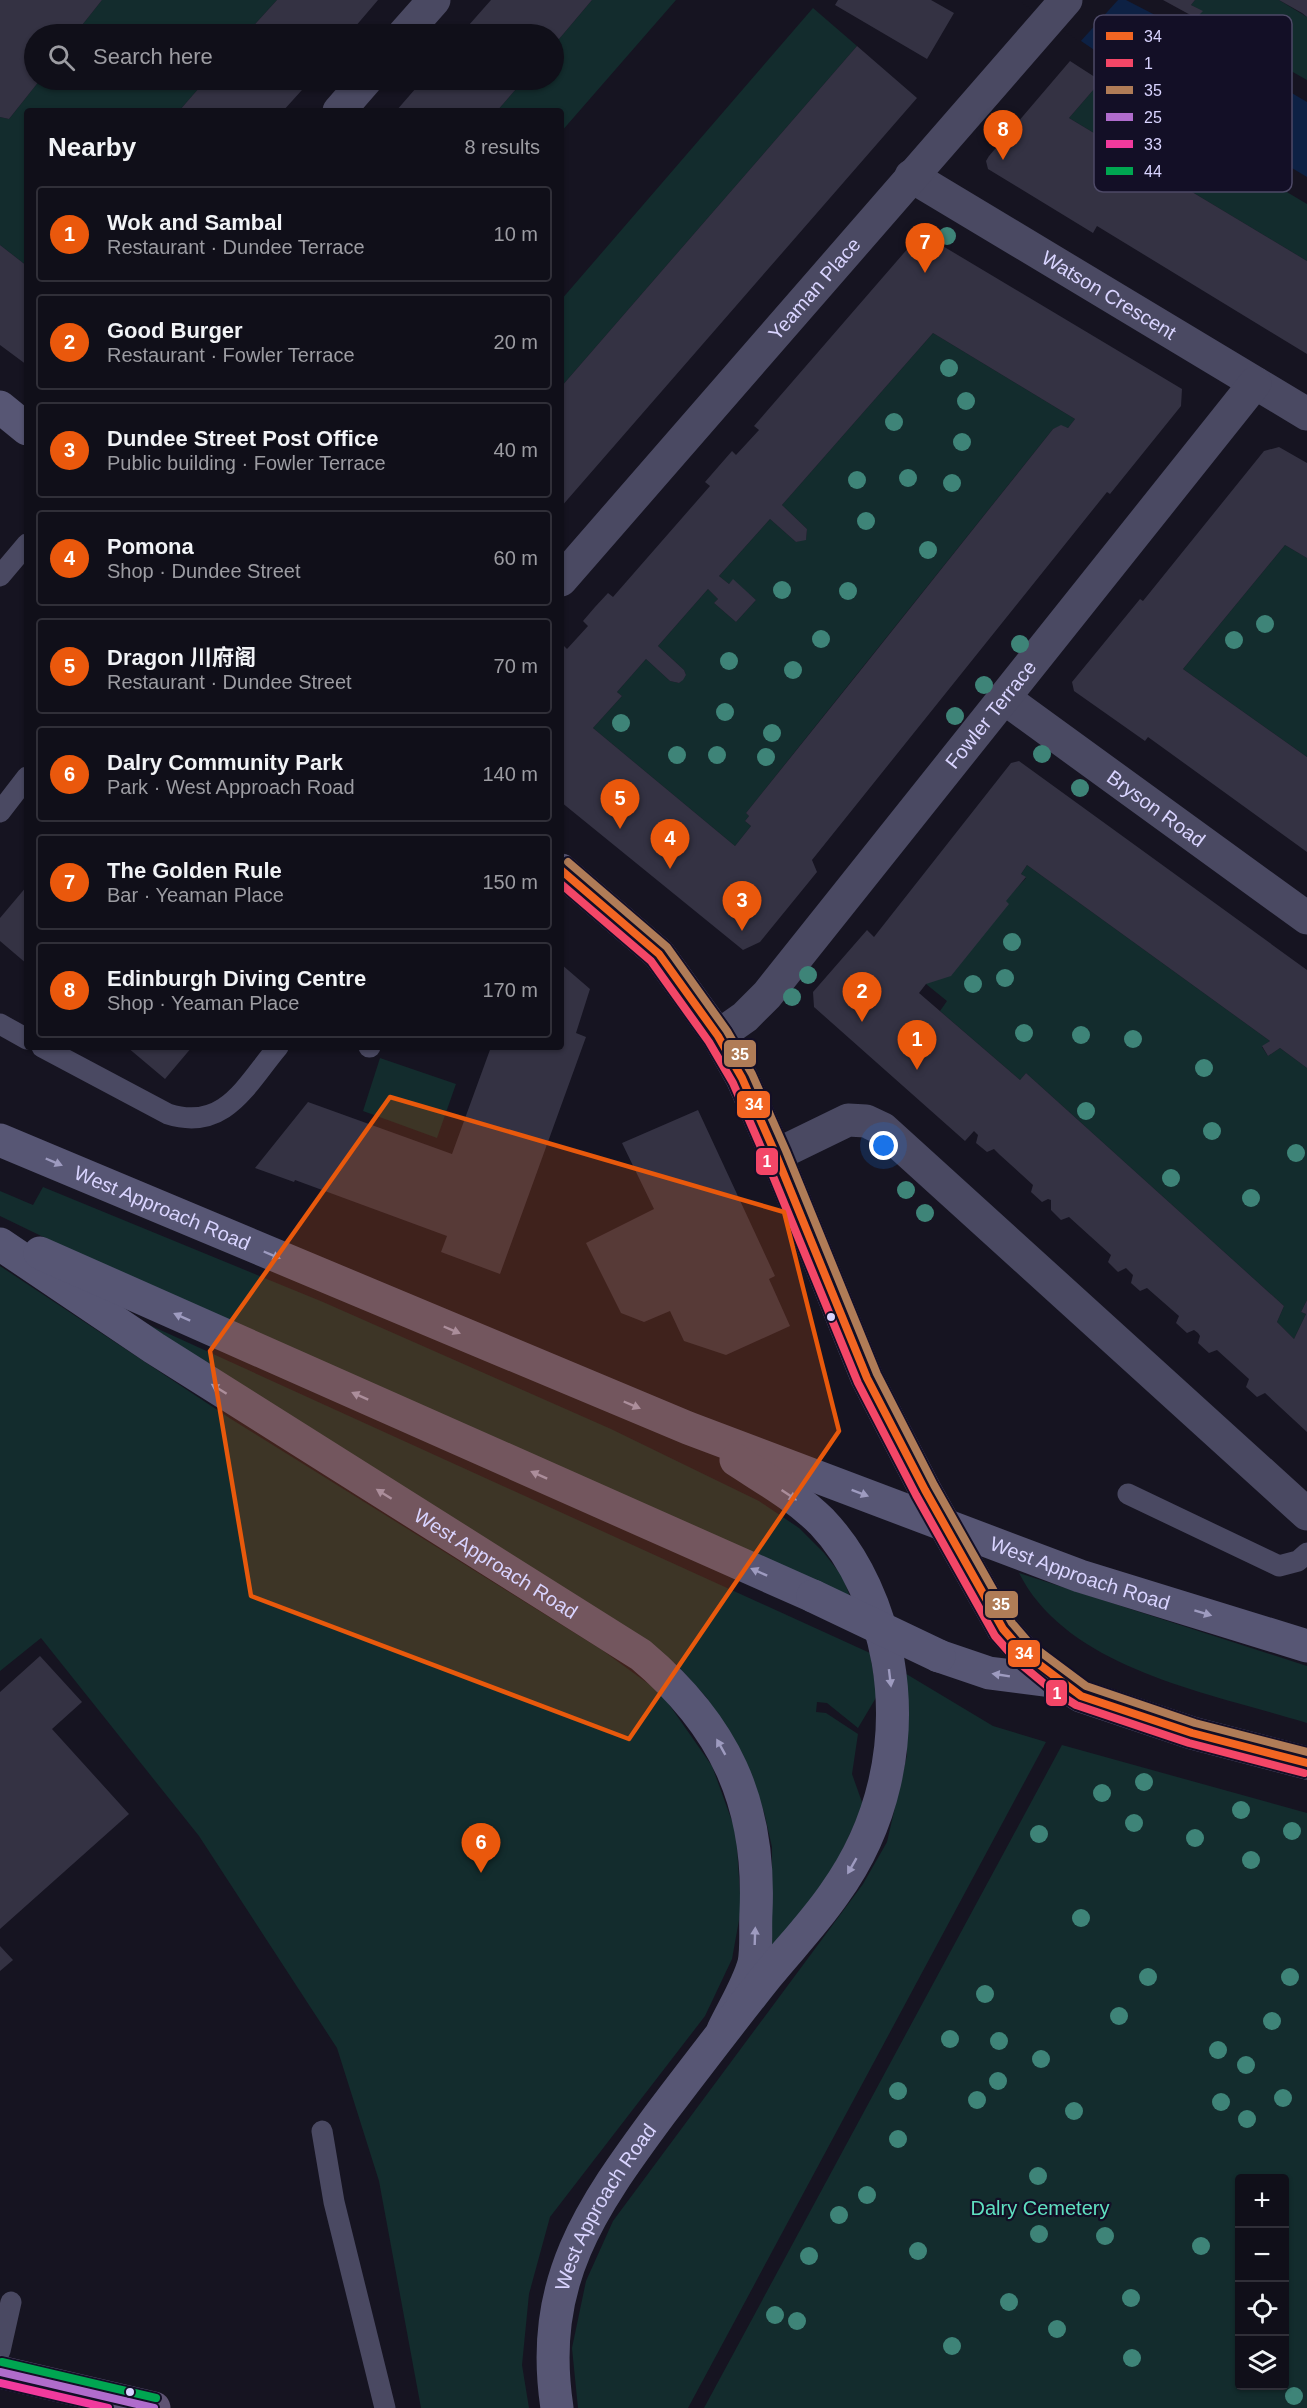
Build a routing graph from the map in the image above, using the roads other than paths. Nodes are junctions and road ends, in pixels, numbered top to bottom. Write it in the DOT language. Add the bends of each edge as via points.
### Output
graph roads {
  1 [pos="434,0"];
  2 [pos="1066,0"];
  3 [pos="413,24"];
  4 [pos="357,90"];
  5 [pos="342,108"];
  6 [pos="910,176"];
  7 [pos="1255,383"];
  8 [pos="0,408"];
  9 [pos="1307,414"];
  10 [pos="24,427"];
  11 [pos="24,548"];
  12 [pos="0,576"];
  13 [pos="564,577"];
  14 [pos="1004,698"];
  15 [pos="24,781"];
  16 [pos="0,812"];
  17 [pos="564,873"];
  18 [pos="1307,918"];
  19 [pos="0,1024"];
  20 [pos="718,1036"];
  21 [pos="24,1037"];
  22 [pos="48,1050"];
  23 [pos="275,1050"];
  24 [pos="0,1140"];
  25 [pos="776,1155"];
  26 [pos="0,1234"];
  27 [pos="0,1244"];
  28 [pos="688,1428"];
  29 [pos="1128,1494"];
  30 [pos="1307,1514"];
  31 [pos="1307,1552"];
  32 [pos="1307,1646"];
  33 [pos="1059,1682"];
  34 [pos="1307,1763"];
  35 [pos="723,2030"];
  36 [pos="322,2132"];
  37 [pos="11,2302"];
  38 [pos="0,2351"];
  39 [pos="0,2372"];
  40 [pos="154,2408"];
  41 [pos="385,2408"];
  42 [pos="557,2408"];
  1 -- 3 [label="street"];
  2 -- 6 [label="street, Yeaman Place"];
  4 -- 5 [label="street"];
  6 -- 7 [label="street, Watson Crescent"];
  6 -- 13 [label="street, Yeaman Place"];
  7 -- 9 [label="street, Watson Crescent"];
  7 -- 14 [label="street, Fowler Terrace"];
  8 -- 10 [label="street"];
  11 -- 12 [label="lane"];
  14 -- 18 [label="street, Bryson Road"];
  14 -- 20 [label="street, Fowler Terrace" via="766,995 745,1017"];
  15 -- 16 [label="lane"];
  17 -- 20 [label="street" via="659,954"];
  19 -- 21 [label="lane"];
  20 -- 25 [label="street" via="742,1078"];
  22 -- 23 [label="lane" via="186,1120 220,1112"];
  24 -- 28 [label="street, West Approach Road, one-way"];
  25 -- 30 [label="street" via="848,1120 866,1121 883,1129"];
  25 -- 33 [label="street, bridge" via="867,1378 925,1490 1003,1629"];
  33 -- 26 [label="street, one-way, bridge" via="989,1673 939,1656 813,1596"];
  35 -- 27 [label="street, West Approach Road, one-way" via="754,1962 753,1846 741,1792 730,1764 695,1707 641,1655 154,1348"];
  28 -- 32 [label="street, West Approach Road, one-way" via="1080,1576"];
  28 -- 35 [label="street, West Approach Road, one-way" via="797,1501 838,1542 872,1602 885,1642 893,1704 890,1757 867,1838 833,1895"];
  29 -- 31 [label="lane" via="1279,1566 1289,1565"];
  33 -- 34 [label="street" via="1081,1696 1134,1715"];
  35 -- 42 [label="street, West Approach Road" via="617,2172 577,2242 556,2320 553,2381"];
  36 -- 41 [label="lane" via="334,2202"];
  37 -- 38 [label="lane"];
  39 -- 40 [label="main road"];
}
